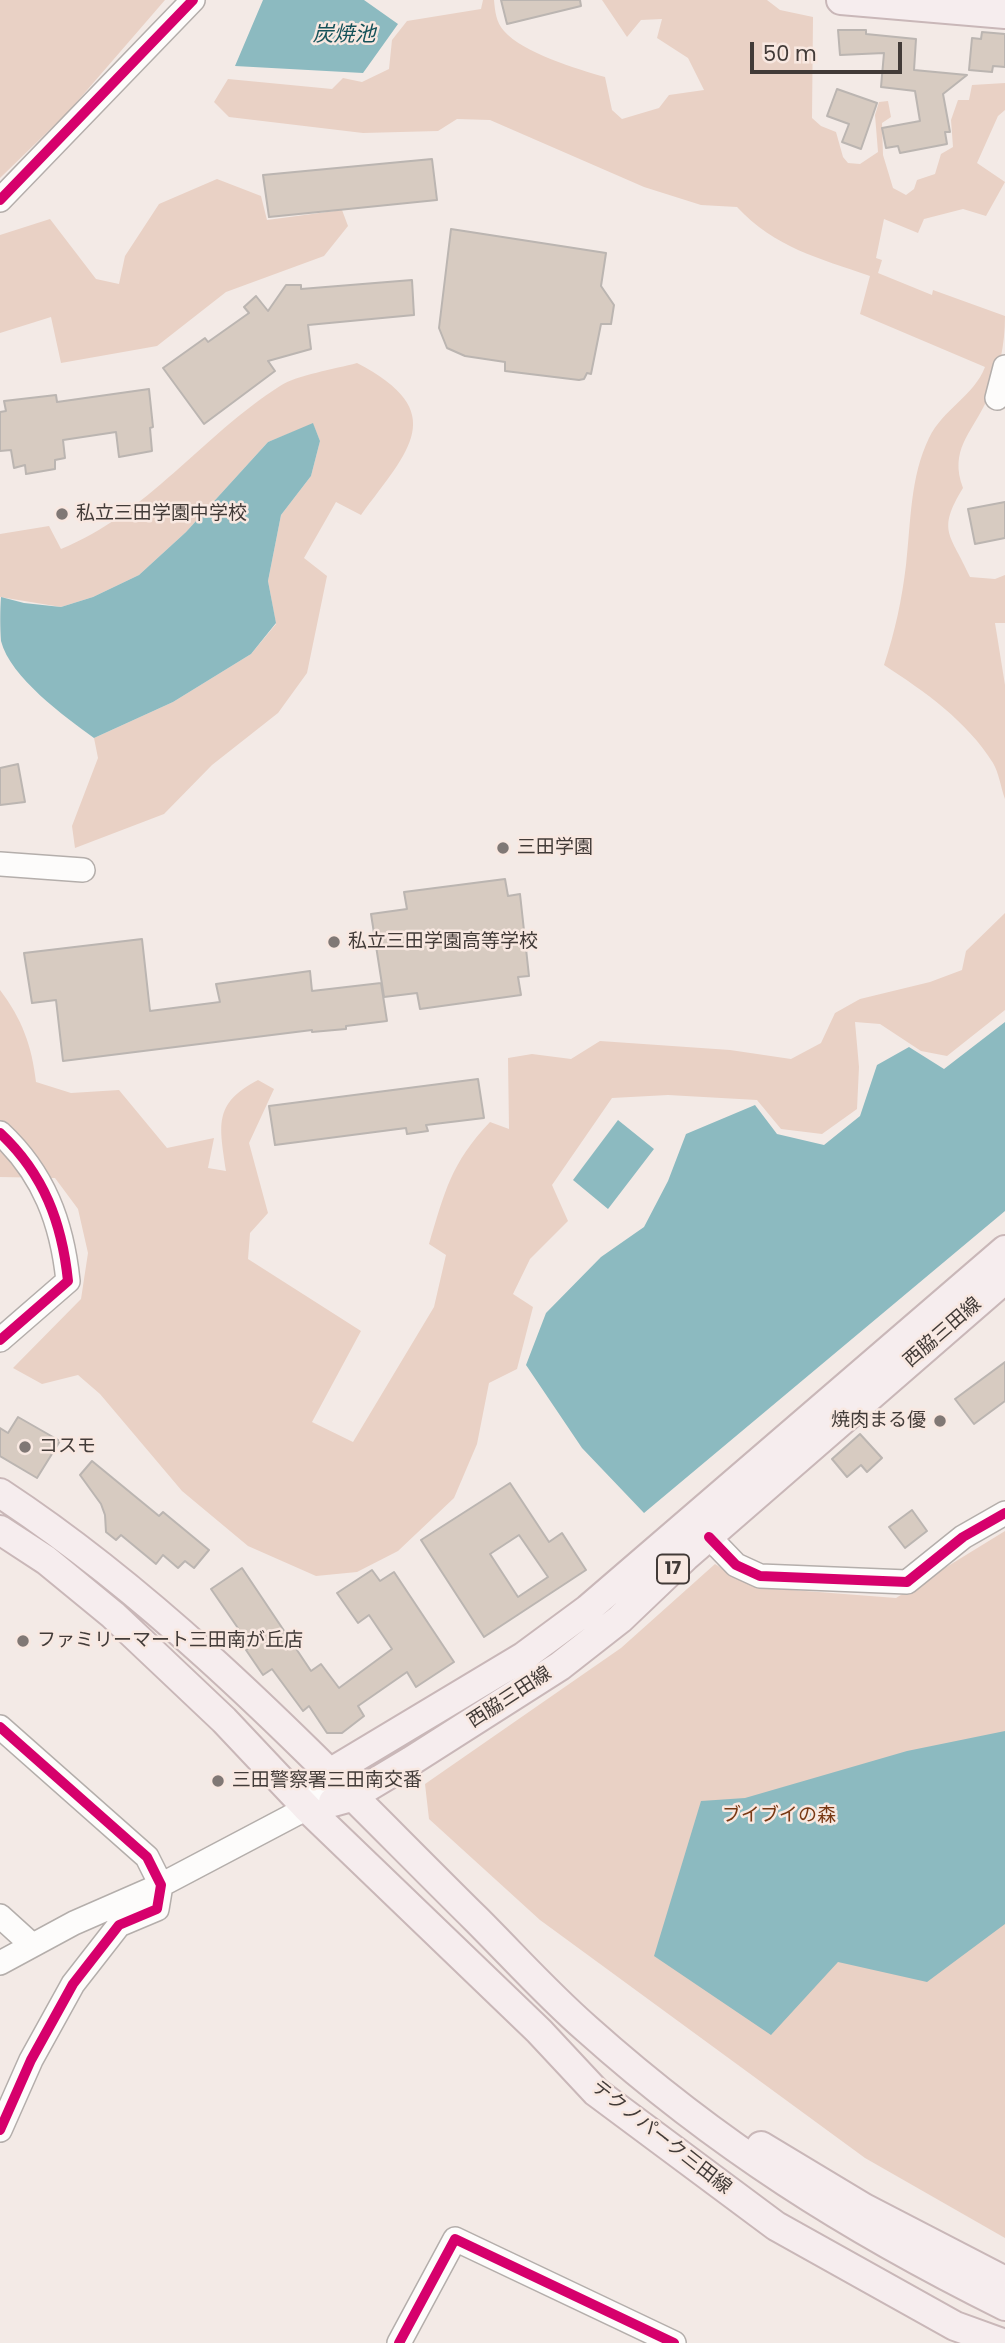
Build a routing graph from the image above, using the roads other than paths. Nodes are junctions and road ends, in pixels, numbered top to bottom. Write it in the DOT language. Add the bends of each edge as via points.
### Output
graph roads {
  1 [pos="193,0"];
  2 [pos="841,0"];
  3 [pos="1005,14"];
  4 [pos="0,201"];
  5 [pos="1005,367"];
  6 [pos="997,398"];
  7 [pos="0,864"];
  8 [pos="83,870"];
  9 [pos="0,1133"];
  10 [pos="1005,1250"];
  11 [pos="1005,1279"];
  12 [pos="0,1340"];
  13 [pos="0,1493"];
  14 [pos="1005,1513"];
  15 [pos="0,1530"];
  16 [pos="709,1537"];
  17 [pos="0,1727"];
  18 [pos="328,1774"];
  19 [pos="351,1797"];
  20 [pos="307,1808"];
  21 [pos="161,1885"];
  22 [pos="0,1916"];
  23 [pos="32,1945"];
  24 [pos="0,1963"];
  25 [pos="646,2080"];
  26 [pos="0,2130"];
  27 [pos="1005,2281"];
  28 [pos="1005,2306"];
  29 [pos="955,2326"];
  30 [pos="399,2343"];
  31 [pos="674,2343"];
  32 [pos="988,2343"];
  33 [pos="1002,2343"];
  1 -- 4 [label="street"];
  2 -- 3 [label="main road"];
  5 -- 6 [label="street"];
  7 -- 8 [label="street"];
  9 -- 12 [label="street" via="46,1192 64,1239 68,1281"];
  10 -- 18 [label="main road, 西脇三田線 / 17" via="588,1609 523,1657"];
  11 -- 16 [label="main road, 西脇三田線 / 17"];
  13 -- 18 [label="main road" via="126,1586"];
  14 -- 16 [label="street" via="963,1537 907,1582 760,1576 736,1565"];
  15 -- 20 [label="main road" via="46,1560 113,1615 224,1720"];
  16 -- 19 [label="main road, 西脇三田線 / 17" via="620,1619 560,1666"];
  17 -- 21 [label="street" via="147,1857"];
  18 -- 19 [label="main road, テクノパーク三田線"];
  18 -- 20 [label="street"];
  19 -- 20 [label="main road, 西脇三田線 / 17"];
  19 -- 25 [label="main road, テクノパーク三田線" via="585,2028"];
  20 -- 21 [label="street"];
  20 -- 29 [label="main road, テクノパーク三田線" via="539,2031 596,2092 776,2226"];
  21 -- 23 [label="street"];
  21 -- 26 [label="street" via="157,1909 119,1925 72,1984"];
  22 -- 23 [label="street"];
  23 -- 24 [label="street"];
  25 -- 27 [label="main road" via="864,2208"];
  25 -- 28 [label="main road, テクノパーク三田線" via="720,2140 817,2204 922,2265"];
  29 -- 32 [label="main road"];
  29 -- 33 [label="main road, テクノパーク三田線"];
  30 -- 31 [label="street" via="455,2239"];
}
